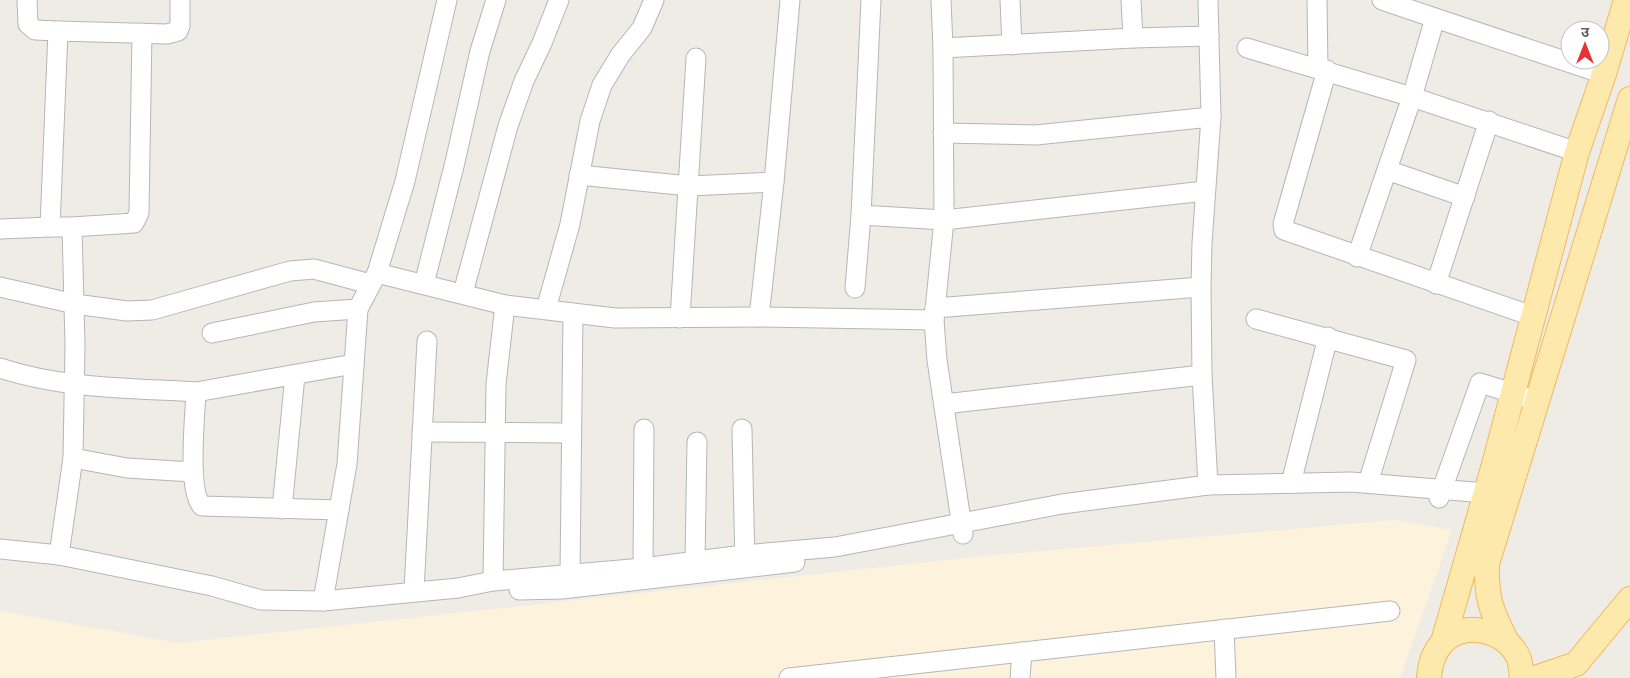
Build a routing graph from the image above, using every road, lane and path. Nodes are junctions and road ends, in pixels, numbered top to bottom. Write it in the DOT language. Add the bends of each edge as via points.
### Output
graph roads {
  1 [pos="27,0"];
  2 [pos="180,0"];
  3 [pos="447,0"];
  4 [pos="496,0"];
  5 [pos="559,0"];
  6 [pos="654,0"];
  7 [pos="790,0"];
  8 [pos="871,0"];
  9 [pos="941,0"];
  10 [pos="1010,0"];
  11 [pos="1131,0"];
  12 [pos="1208,0"];
  13 [pos="1317,0"];
  14 [pos="1382,0"];
  15 [pos="1626,0"];
  16 [pos="1435,18"];
  17 [pos="58,31"];
  18 [pos="142,33"];
  19 [pos="1209,36"];
  20 [pos="1132,38"];
  21 [pos="1012,44"];
  22 [pos="943,48"];
  23 [pos="1247,48"];
  24 [pos="696,58"];
  25 [pos="1322,69"];
  26 [pos="1604,74"];
  27 [pos="1412,97"];
  28 [pos="1630,99"];
  29 [pos="1211,117"];
  30 [pos="1489,121"];
  31 [pos="1625,131"];
  32 [pos="943,133"];
  33 [pos="1577,152"];
  34 [pos="1387,170"];
  35 [pos="579,175"];
  36 [pos="774,182"];
  37 [pos="689,186"];
  38 [pos="1205,191"];
  39 [pos="1465,196"];
  40 [pos="861,215"];
  41 [pos="944,220"];
  42 [pos="50,227"];
  43 [pos="72,227"];
  44 [pos="0,229"];
  45 [pos="1357,257"];
  46 [pos="373,278"];
  47 [pos="424,284"];
  48 [pos="1436,284"];
  49 [pos="0,287"];
  50 [pos="1201,287"];
  51 [pos="855,288"];
  52 [pos="463,293"];
  53 [pos="75,304"];
  54 [pos="505,305"];
  55 [pos="358,309"];
  56 [pos="546,309"];
  57 [pos="573,313"];
  58 [pos="935,314"];
  59 [pos="1532,316"];
  60 [pos="759,317"];
  61 [pos="680,318"];
  62 [pos="1256,319"];
  63 [pos="212,334"];
  64 [pos="1328,337"];
  65 [pos="427,341"];
  66 [pos="354,364"];
  67 [pos="0,368"];
  68 [pos="295,375"];
  69 [pos="1202,375"];
  70 [pos="75,384"];
  71 [pos="196,392"];
  72 [pos="1511,393"];
  73 [pos="1535,401"];
  74 [pos="944,404"];
  75 [pos="644,429"];
  76 [pos="742,430"];
  77 [pos="422,432"];
  78 [pos="496,432"];
  79 [pos="571,433"];
  80 [pos="697,442"];
  81 [pos="73,458"];
  82 [pos="193,472"];
  83 [pos="1291,483"];
  84 [pos="1368,483"];
  85 [pos="1208,485"];
  86 [pos="1441,493"];
  87 [pos="1495,498"];
  88 [pos="282,509"];
  89 [pos="339,510"];
  90 [pos="962,528"];
  91 [pos="0,549"];
  92 [pos="59,555"];
  93 [pos="695,561"];
  94 [pos="744,562"];
  95 [pos="643,568"];
  96 [pos="570,574"];
  97 [pos="493,581"];
  98 [pos="458,588"];
  99 [pos="414,591"];
  100 [pos="1630,599"];
  101 [pos="323,601"];
  102 [pos="1390,611"];
  103 [pos="1630,618"];
  104 [pos="1224,629"];
  105 [pos="1506,640"];
  106 [pos="1443,642"];
  107 [pos="1022,652"];
  108 [pos="789,678"];
  109 [pos="1020,678"];
  110 [pos="1226,678"];
  111 [pos="1429,678"];
  112 [pos="1522,678"];
  113 [pos="1535,678"];
  114 [pos="1583,678"];
  1 -- 17 [label="street" via="28,24 35,30"];
  2 -- 18 [label="street" via="178,31"];
  3 -- 46 [label="street" via="405,181"];
  4 -- 47 [label="street" via="480,51"];
  5 -- 52 [label="street" via="508,126"];
  6 -- 35 [label="street" via="642,28 602,85 590,121"];
  7 -- 36 [label="street"];
  8 -- 40 [label="street"];
  9 -- 22 [label="street"];
  10 -- 21 [label="street"];
  11 -- 20 [label="street"];
  12 -- 19 [label="street"];
  13 -- 25 [label="street"];
  14 -- 16 [label="street"];
  15 -- 26 [label="main road"];
  16 -- 26 [label="street"];
  16 -- 27 [label="street"];
  17 -- 18 [label="street"];
  17 -- 42 [label="street"];
  18 -- 43 [label="street" via="139,213 134,223"];
  19 -- 20 [label="street"];
  19 -- 29 [label="street"];
  20 -- 21 [label="street"];
  21 -- 22 [label="street"];
  22 -- 32 [label="street"];
  23 -- 25 [label="street"];
  24 -- 37 [label="street"];
  25 -- 27 [label="street"];
  25 -- 45 [label="street" via="1284,230"];
  26 -- 33 [label="main road"];
  27 -- 30 [label="street"];
  27 -- 34 [label="street"];
  28 -- 31 [label="main road"];
  29 -- 32 [label="street" via="1036,135"];
  29 -- 38 [label="street"];
  30 -- 33 [label="street"];
  30 -- 39 [label="street"];
  31 -- 73 [label="main road"];
  32 -- 41 [label="street"];
  33 -- 59 [label="main road"];
  34 -- 39 [label="street"];
  34 -- 45 [label="street"];
  35 -- 37 [label="street"];
  35 -- 56 [label="street" via="570,224"];
  36 -- 37 [label="street"];
  36 -- 60 [label="street"];
  37 -- 61 [label="street"];
  38 -- 41 [label="street"];
  38 -- 50 [label="street"];
  39 -- 48 [label="street"];
  40 -- 41 [label="street"];
  40 -- 51 [label="street"];
  41 -- 58 [label="street"];
  42 -- 43 [label="street"];
  42 -- 44 [label="street"];
  43 -- 53 [label="street"];
  45 -- 48 [label="street"];
  46 -- 47 [label="street"];
  46 -- 53 [label="street" via="314,269 290,271 152,310 127,311"];
  46 -- 55 [label="street"];
  47 -- 52 [label="street"];
  48 -- 59 [label="street"];
  49 -- 53 [label="street"];
  50 -- 58 [label="street"];
  50 -- 69 [label="street"];
  52 -- 54 [label="street"];
  53 -- 70 [label="street"];
  54 -- 56 [label="street"];
  54 -- 78 [label="street" via="496,384"];
  55 -- 63 [label="street" via="314,312"];
  55 -- 66 [label="street"];
  56 -- 57 [label="street"];
  57 -- 61 [label="street" via="615,318"];
  57 -- 79 [label="street"];
  58 -- 60 [label="street"];
  58 -- 74 [label="street" via="937,360"];
  59 -- 72 [label="main road"];
  60 -- 61 [label="street"];
  62 -- 64 [label="street"];
  64 -- 83 [label="street"];
  64 -- 84 [label="street" via="1406,360"];
  65 -- 77 [label="street"];
  66 -- 68 [label="street"];
  66 -- 89 [label="street" via="347,464"];
  67 -- 70 [label="street" via="23,376"];
  68 -- 71 [label="street"];
  68 -- 88 [label="street"];
  69 -- 74 [label="street"];
  69 -- 85 [label="street"];
  70 -- 71 [label="street"];
  70 -- 81 [label="street"];
  71 -- 82 [label="street"];
  72 -- 73 [label="street"];
  72 -- 86 [label="street" via="1480,383"];
  72 -- 87 [label="main road"];
  73 -- 87 [label="main road"];
  74 -- 90 [label="street"];
  75 -- 95 [label="street"];
  76 -- 94 [label="street"];
  77 -- 78 [label="street"];
  77 -- 99 [label="street"];
  78 -- 79 [label="street"];
  78 -- 97 [label="street"];
  79 -- 96 [label="street"];
  80 -- 93 [label="street"];
  81 -- 82 [label="street" via="127,468"];
  81 -- 92 [label="street"];
  82 -- 88 [label="street" via="197,501 202,506"];
  83 -- 84 [label="street"];
  83 -- 85 [label="street"];
  84 -- 86 [label="street"];
  85 -- 90 [label="street" via="1062,504"];
  86 -- 87 [label="street"];
  86 -- 90 [label="street" via="1227,496"];
  87 -- 105 [label="main road" via="1486,590"];
  87 -- 106 [label="main road"];
  88 -- 89 [label="street"];
  89 -- 101 [label="street"];
  90 -- 94 [label="street"];
  91 -- 92 [label="street"];
  92 -- 101 [label="street" via="212,586 261,600"];
  93 -- 94 [label="street"];
  93 -- 95 [label="street"];
  94 -- 98 [label="street" via="562,589 490,591"];
  95 -- 96 [label="street"];
  96 -- 97 [label="street"];
  97 -- 98 [label="street"];
  98 -- 99 [label="street"];
  99 -- 101 [label="street"];
  100 -- 113 [label="main road" via="1576,664"];
  102 -- 104 [label="street"];
  103 -- 114 [label="main road"];
  104 -- 107 [label="street"];
  104 -- 110 [label="street"];
  105 -- 106 [label="main road" via="1486,630 1478,630 1463,631"];
  105 -- 112 [label="main road" via="1519,659"];
  106 -- 111 [label="main road" via="1431,660"];
  107 -- 108 [label="street"];
  107 -- 109 [label="street"];
}
